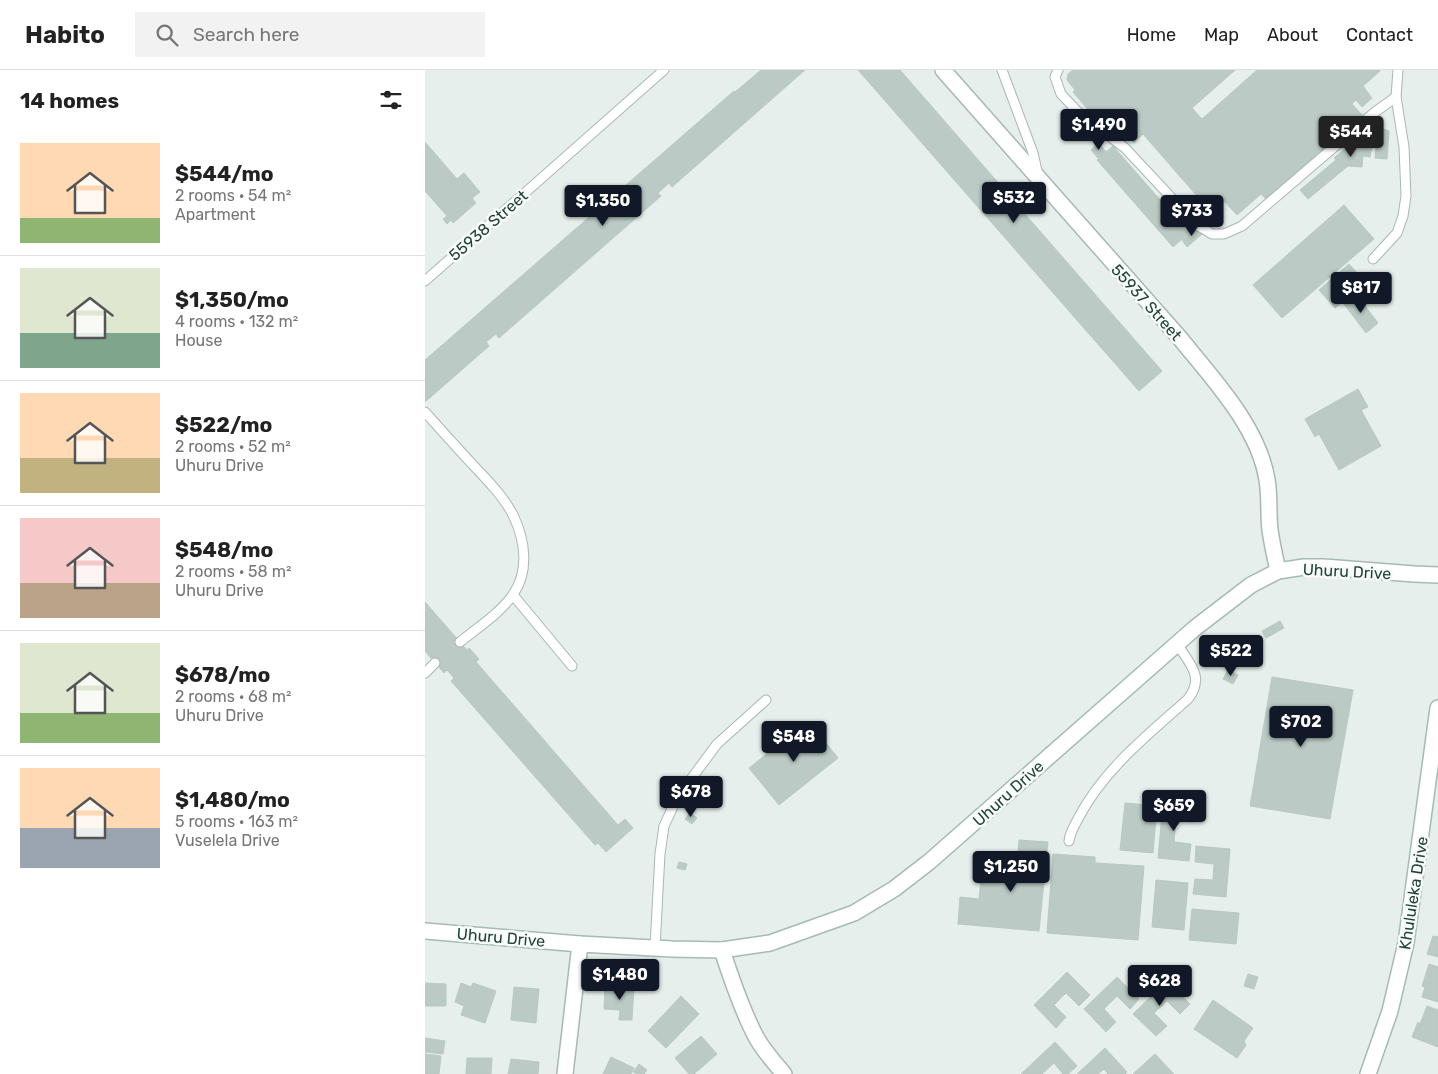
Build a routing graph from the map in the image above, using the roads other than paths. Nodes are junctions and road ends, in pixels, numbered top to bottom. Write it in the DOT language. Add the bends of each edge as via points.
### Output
graph roads {
  1 [pos="664,70"];
  2 [pos="943,70"];
  3 [pos="1002,70"];
  4 [pos="1059,70"];
  5 [pos="1398,70"];
  6 [pos="1396,96"];
  7 [pos="1039,180"];
  8 [pos="1373,259"];
  9 [pos="425,281"];
  10 [pos="425,412"];
  11 [pos="1278,571"];
  12 [pos="1438,575"];
  13 [pos="513,595"];
  14 [pos="460,642"];
  15 [pos="1177,644"];
  16 [pos="435,663"];
  17 [pos="573,666"];
  18 [pos="425,673"];
  19 [pos="766,700"];
  20 [pos="1438,708"];
  21 [pos="1069,841"];
  22 [pos="425,930"];
  23 [pos="580,944"];
  24 [pos="655,947"];
  25 [pos="721,950"];
  26 [pos="565,1074"];
  27 [pos="784,1074"];
  28 [pos="1368,1074"];
  1 -- 9 [label="lane, 55938 Street"];
  2 -- 7 [label="street, 55937 Street"];
  3 -- 7 [label="lane" via="1033,153"];
  4 -- 6 [label="lane" via="1055,77 1061,94 1080,114 1125,148 1197,225 1213,234 1224,234 1241,226"];
  5 -- 6 [label="lane"];
  6 -- 8 [label="lane" via="1404,147 1406,196 1397,233"];
  7 -- 11 [label="street, 55937 Street" via="1179,337 1239,415 1257,446 1267,479 1270,529"];
  10 -- 13 [label="lane" via="492,485 513,516 524,544 523,570"];
  11 -- 12 [label="street, Uhuru Drive" via="1324,567"];
  11 -- 15 [label="street, Uhuru Drive" via="1251,585"];
  13 -- 14 [label="lane"];
  13 -- 17 [label="lane"];
  15 -- 21 [label="lane" via="1192,667 1196,678 1195,690 1102,782 1086,804"];
  15 -- 25 [label="street, Uhuru Drive" via="958,838 894,889 854,913 805,931 770,943"];
  16 -- 18 [label="lane"];
  19 -- 24 [label="lane" via="717,744 677,798 664,826"];
  20 -- 28 [label="street, Khululeka Drive" via="1406,943 1390,1011"];
  22 -- 23 [label="street, Uhuru Drive"];
  23 -- 24 [label="street, Uhuru Drive"];
  23 -- 26 [label="street"];
  24 -- 25 [label="street, Uhuru Drive"];
  25 -- 27 [label="street" via="755,1034"];
}
